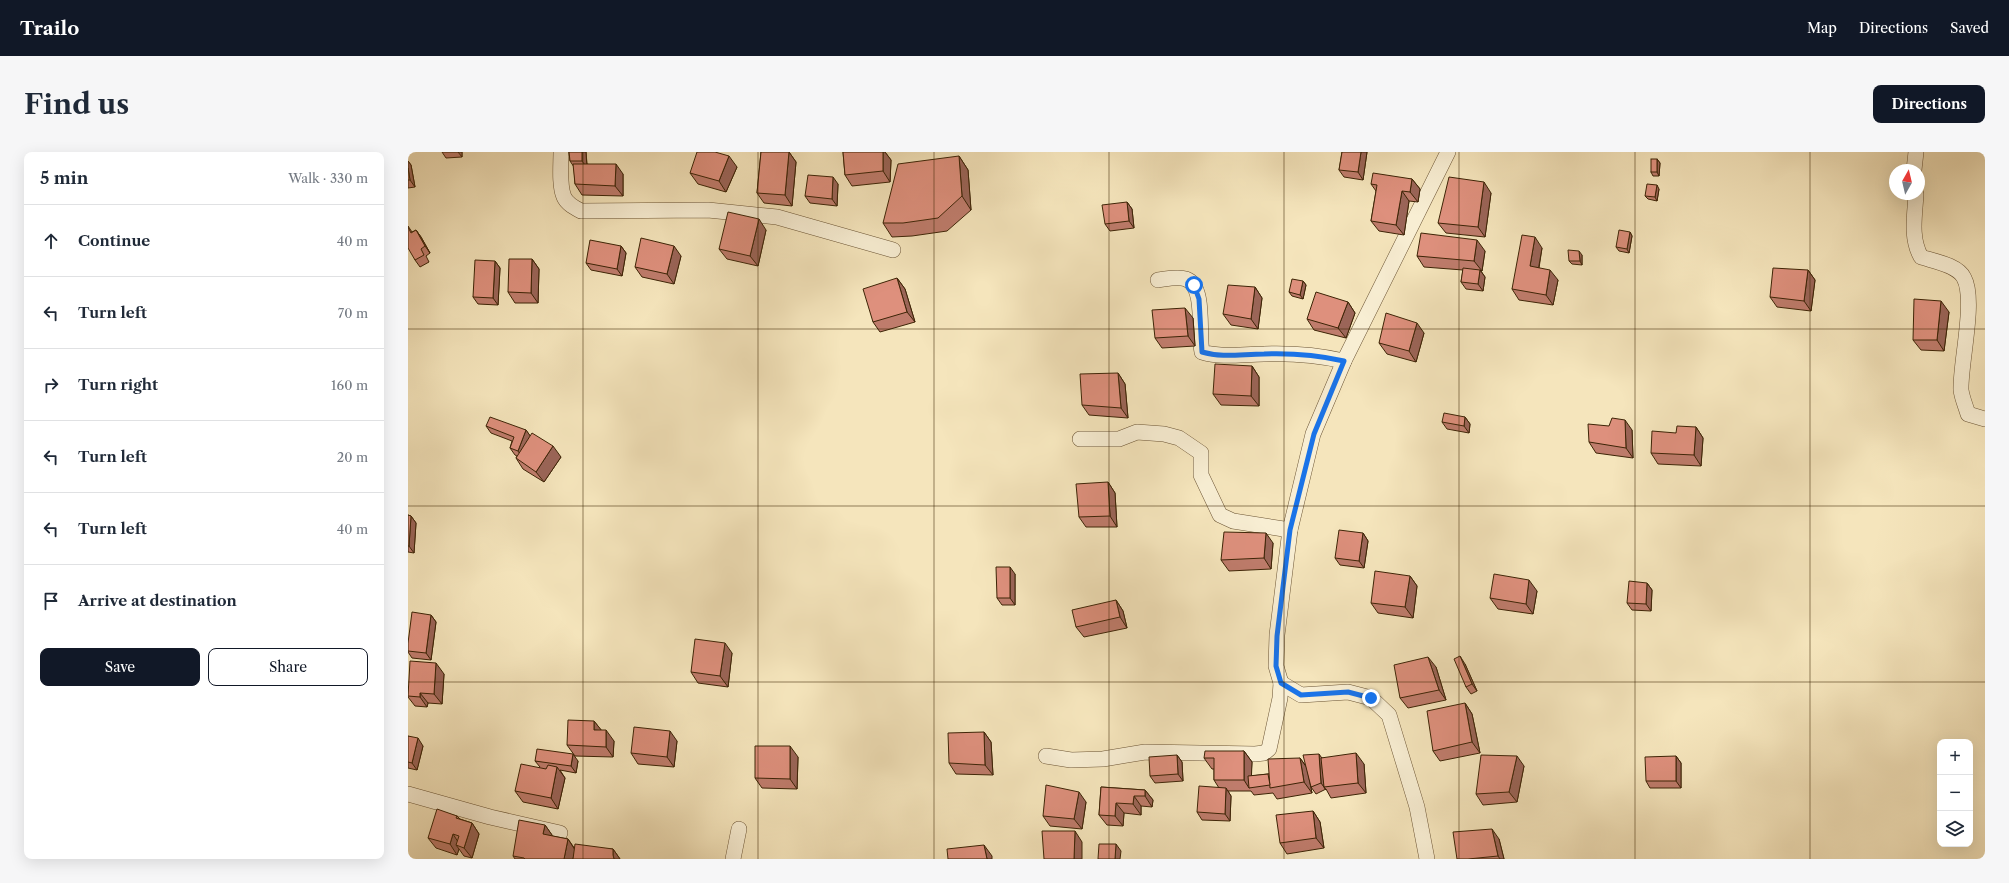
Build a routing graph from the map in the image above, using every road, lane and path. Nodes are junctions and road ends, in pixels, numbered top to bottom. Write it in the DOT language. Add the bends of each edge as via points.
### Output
graph roads {
  1 [pos="560,152"];
  2 [pos="1448,152"];
  3 [pos="1916,152"];
  4 [pos="1915,164"];
  5 [pos="1916,200"];
  6 [pos="893,250"];
  7 [pos="1158,280"];
  8 [pos="1344,361"];
  9 [pos="1985,419"];
  10 [pos="1080,439"];
  11 [pos="1290,530"];
  12 [pos="1281,683"];
  13 [pos="1046,756"];
  14 [pos="408,794"];
  15 [pos="740,830"];
  16 [pos="560,833"];
  17 [pos="733,859"];
  18 [pos="1427,859"];
  1 -- 6 [label="street" via="564,198 571,206 581,211 708,210 777,217"];
  2 -- 8 [label="street"];
  3 -- 4 [label="street"];
  5 -- 9 [label="street" via="1915,246 1921,257 1953,268 1964,277 1968,292 1961,391 1968,414"];
  7 -- 8 [label="street" via="1184,278 1194,285 1199,299 1202,352 1222,356 1316,355"];
  8 -- 11 [label="street" via="1314,434"];
  10 -- 11 [label="street" via="1119,439 1132,432 1164,434 1179,438 1202,453 1201,475 1220,515 1233,521"];
  11 -- 12 [label="street" via="1277,636 1276,666"];
  12 -- 13 [label="street" via="1271,741 1269,749 1264,753 1145,752 1103,759 1071,760"];
  12 -- 18 [label="street" via="1301,695 1348,692 1371,698 1389,715 1417,807"];
  14 -- 16 [label="street"];
  15 -- 17 [label="street"];
}
